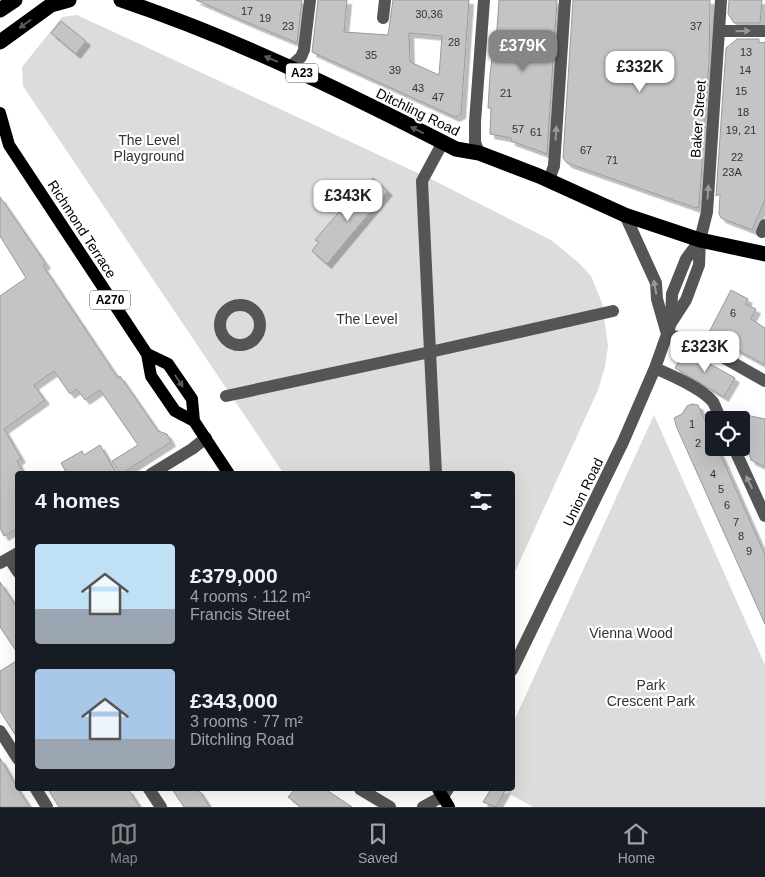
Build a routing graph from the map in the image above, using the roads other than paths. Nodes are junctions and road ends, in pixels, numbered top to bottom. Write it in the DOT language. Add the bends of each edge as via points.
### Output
graph roads {
  1 [pos="15,0"];
  2 [pos="69,0"];
  3 [pos="120,0"];
  4 [pos="310,0"];
  5 [pos="385,0"];
  6 [pos="484,0"];
  7 [pos="565,0"];
  8 [pos="721,0"];
  9 [pos="52,3"];
  10 [pos="146,4"];
  11 [pos="0,10"];
  12 [pos="383,18"];
  13 [pos="721,31"];
  14 [pos="765,31"];
  15 [pos="0,42"];
  16 [pos="290,67"];
  17 [pos="0,113"];
  18 [pos="4,142"];
  19 [pos="443,142"];
  20 [pos="478,153"];
  21 [pos="549,180"];
  22 [pos="626,215"];
  23 [pos="700,240"];
  24 [pos="765,254"];
  25 [pos="613,311"];
  26 [pos="669,328"];
  27 [pos="430,352"];
  28 [pos="147,354"];
  29 [pos="655,368"];
  30 [pos="765,381"];
  31 [pos="226,396"];
  32 [pos="717,411"];
  33 [pos="194,421"];
  34 [pos="206,438"];
  35 [pos="738,456"];
  36 [pos="156,471"];
  37 [pos="227,471"];
  38 [pos="436,471"];
  39 [pos="765,516"];
  40 [pos="6,558"];
  41 [pos="15,568"];
  42 [pos="515,664"];
  43 [pos="0,731"];
  44 [pos="15,754"];
  45 [pos="37,791"];
  46 [pos="151,791"];
  47 [pos="363,791"];
  48 [pos="445,795"];
  49 [pos="47,807"];
  50 [pos="161,807"];
  51 [pos="390,807"];
  52 [pos="423,807"];
  1 -- 11 [label="highway"];
  2 -- 9 [label="highway"];
  3 -- 10 [label="highway, Ditchling Road / A23"];
  4 -- 16 [label="street" via="304,50"];
  5 -- 12 [label="street"];
  6 -- 20 [label="street" via="475,122"];
  21 -- 7 [label="street, one-way" via="554,166"];
  8 -- 13 [label="street, Baker Street"];
  9 -- 15 [label="highway, one-way"];
  16 -- 10 [label="highway, Ditchling Road / A23, one-way"];
  13 -- 14 [label="street, one-way"];
  23 -- 13 [label="street, Baker Street, one-way" via="707,212"];
  19 -- 16 [label="highway, Ditchling Road / A23, one-way"];
  17 -- 18 [label="main road, Richmond Terrace / A270"];
  18 -- 28 [label="main road, Richmond Terrace / A270"];
  19 -- 20 [label="highway, Ditchling Road / A23" via="462,151"];
  19 -- 27 [label="street" via="422,182"];
  20 -- 21 [label="highway, Ditchling Road / A23"];
  21 -- 22 [label="highway, Ditchling Road / A23"];
  22 -- 23 [label="highway, Ditchling Road / A23"];
  26 -- 22 [label="street, one-way" via="657,299 656,283"];
  23 -- 24 [label="highway, Ditchling Road / A23"];
  23 -- 26 [label="street, Union Road" via="700,265 686,300"];
  25 -- 27 [label="street"];
  26 -- 29 [label="street, Union Road"];
  26 -- 30 [label="street"];
  27 -- 31 [label="street"];
  27 -- 38 [label="street"];
  28 -- 33 [label="main road, Richmond Terrace / A270" via="151,376 175,411"];
  28 -- 33 [label="main road, Richmond Terrace / A270, one-way" via="168,364 192,399"];
  29 -- 32 [label="street" via="704,395 713,402"];
  29 -- 42 [label="street, Union Road" via="623,442"];
  33 -- 34 [label="main road, Richmond Terrace / A270"];
  34 -- 36 [label="street"];
  34 -- 37 [label="main road, Richmond Terrace / A270"];
  39 -- 35 [label="street, one-way"];
  40 -- 41 [label="street"];
  43 -- 44 [label="street"];
  45 -- 49 [label="street"];
  46 -- 50 [label="street"];
  47 -- 51 [label="street"];
  48 -- 52 [label="street"];
}
